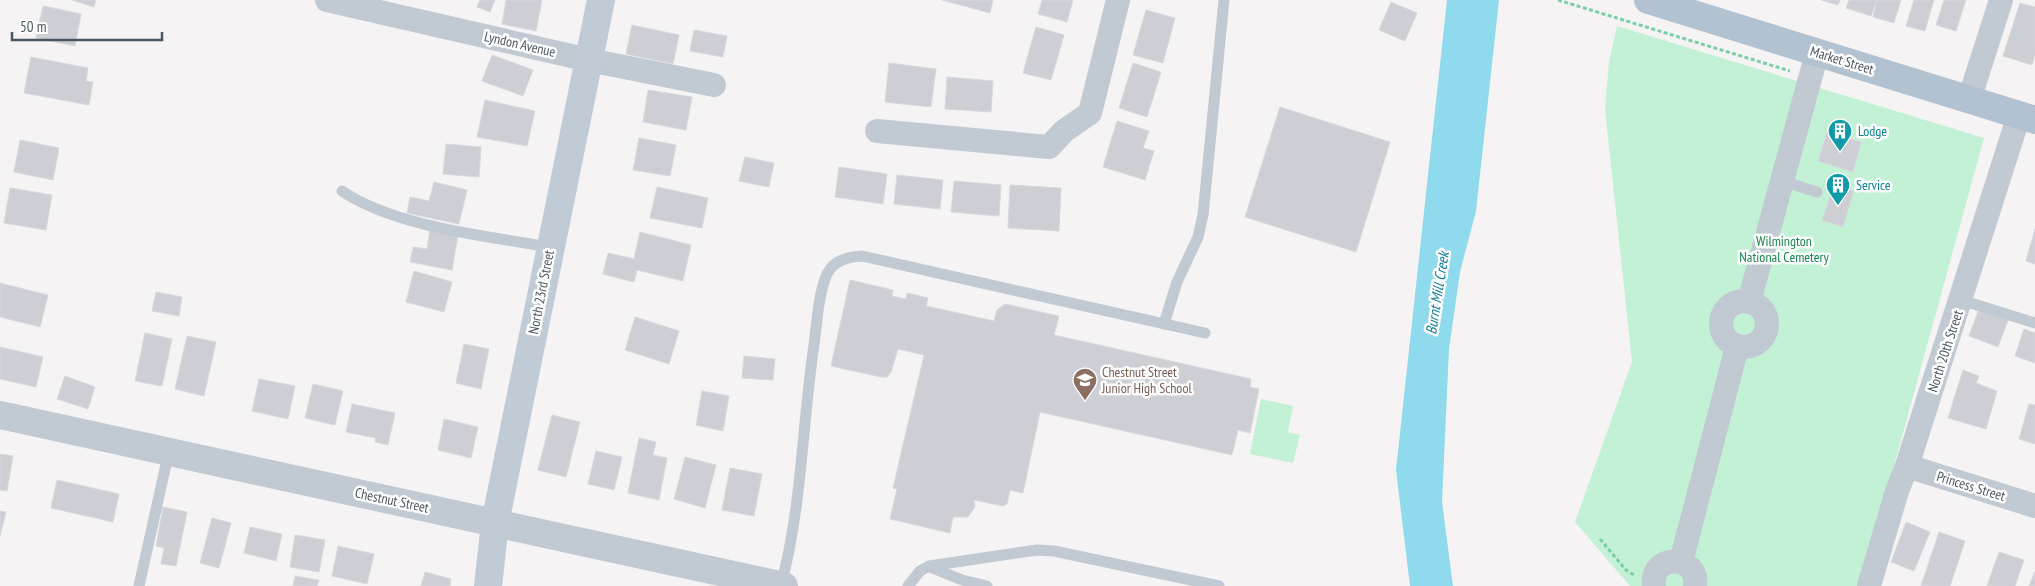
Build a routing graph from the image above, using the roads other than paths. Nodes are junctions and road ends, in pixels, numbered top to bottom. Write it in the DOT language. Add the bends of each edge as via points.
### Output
graph roads {
  1 [pos="327,0"];
  2 [pos="601,0"];
  3 [pos="1118,0"];
  4 [pos="1224,0"];
  5 [pos="1648,0"];
  6 [pos="2000,0"];
  7 [pos="394,8"];
  8 [pos="1817,53"];
  9 [pos="589,60"];
  10 [pos="714,85"];
  11 [pos="1968,100"];
  12 [pos="2027,118"];
  13 [pos="877,132"];
  14 [pos="1782,181"];
  15 [pos="342,191"];
  16 [pos="1817,192"];
  17 [pos="550,247"];
  18 [pos="1961,300"];
  19 [pos="1749,302"];
  20 [pos="1164,324"];
  21 [pos="2035,324"];
  22 [pos="1205,333"];
  23 [pos="1738,347"];
  24 [pos="0,415"];
  25 [pos="169,451"];
  26 [pos="1908,466"];
  27 [pos="2035,506"];
  28 [pos="495,523"];
  29 [pos="1681,562"];
  30 [pos="929,566"];
  31 [pos="1654,584"];
  32 [pos="139,586"];
  33 [pos="488,586"];
  34 [pos="783,586"];
  35 [pos="908,586"];
  36 [pos="987,586"];
  37 [pos="1219,586"];
  38 [pos="1695,586"];
  39 [pos="1869,586"];
  1 -- 7 [label="street, Lyndon Avenue"];
  2 -- 9 [label="main road, North 23rd Street"];
  3 -- 13 [label="street" via="1090,114 1064,131 1049,147"];
  4 -- 20 [label="lane" via="1203,214 1198,237"];
  5 -- 8 [label="main road, Market Street"];
  6 -- 11 [label="street"];
  7 -- 9 [label="street, Lyndon Avenue"];
  8 -- 11 [label="main road, Market Street"];
  8 -- 14 [label="street"];
  9 -- 10 [label="street, Lyndon Avenue"];
  9 -- 17 [label="main road, North 23rd Street"];
  11 -- 12 [label="main road, Market Street"];
  12 -- 18 [label="street, North 20th Street"];
  14 -- 16 [label="lane"];
  14 -- 19 [label="street"];
  15 -- 17 [label="lane" via="364,204 433,226"];
  17 -- 28 [label="main road, North 23rd Street"];
  18 -- 21 [label="lane"];
  18 -- 26 [label="street, North 20th Street"];
  19 -- 23 [label="street" via="1762,310 1766,330 1758,343"];
  19 -- 23 [label="street" via="1734,303 1722,314 1720,322 1724,338"];
  20 -- 22 [label="lane"];
  20 -- 34 [label="lane" via="862,256 848,257 836,263 823,286"];
  23 -- 29 [label="street"];
  24 -- 25 [label="street, Chestnut Street"];
  25 -- 28 [label="street, Chestnut Street"];
  25 -- 32 [label="lane"];
  26 -- 27 [label="street, Princess Street"];
  26 -- 39 [label="street, North 20th Street" via="1897,491"];
  28 -- 33 [label="main road, North 23rd Street"];
  28 -- 34 [label="street, Chestnut Street"];
  29 -- 31 [label="street" via="1661,565 1654,576"];
  29 -- 38 [label="street" via="1692,569"];
  30 -- 35 [label="lane" via="920,571"];
  30 -- 36 [label="lane"];
  30 -- 37 [label="lane" via="1037,550 1054,551"];
}
